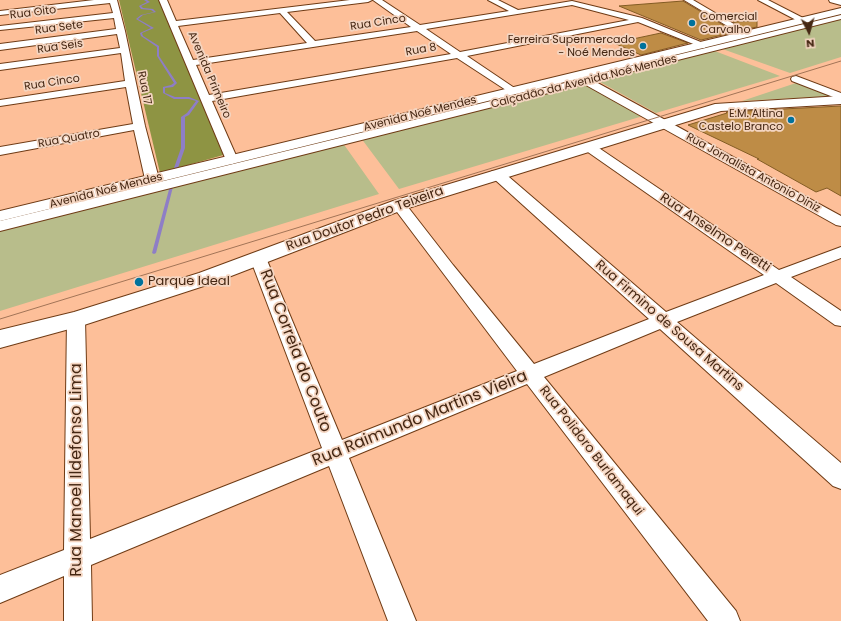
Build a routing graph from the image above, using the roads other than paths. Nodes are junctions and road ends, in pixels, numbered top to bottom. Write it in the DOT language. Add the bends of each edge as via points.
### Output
graph roads {
  1 [pos="113,0"];
  2 [pos="164,0"];
  3 [pos="368,0"];
  4 [pos="377,0"];
  5 [pos="492,0"];
  6 [pos="688,0"];
  7 [pos="762,0"];
  8 [pos="833,0"];
  9 [pos="841,3"];
  10 [pos="282,11"];
  11 [pos="517,12"];
  12 [pos="841,12"];
  13 [pos="0,13"];
  14 [pos="117,14"];
  15 [pos="841,17"];
  16 [pos="639,20"];
  17 [pos="803,20"];
  18 [pos="175,24"];
  19 [pos="0,28"];
  20 [pos="419,28"];
  21 [pos="121,31"];
  22 [pos="747,34"];
  23 [pos="314,44"];
  24 [pos="704,45"];
  25 [pos="0,46"];
  26 [pos="124,50"];
  27 [pos="459,55"];
  28 [pos="191,63"];
  29 [pos="0,67"];
  30 [pos="582,79"];
  31 [pos="796,79"];
  32 [pos="131,83"];
  33 [pos="512,92"];
  34 [pos="841,97"];
  35 [pos="207,99"];
  36 [pos="841,100"];
  37 [pos="0,103"];
  38 [pos="664,124"];
  39 [pos="139,126"];
  40 [pos="589,146"];
  41 [pos="0,151"];
  42 [pos="232,160"];
  43 [pos="497,174"];
  44 [pos="152,180"];
  45 [pos="399,205"];
  46 [pos="0,216"];
  47 [pos="841,222"];
  48 [pos="0,226"];
  49 [pos="841,252"];
  50 [pos="258,258"];
  51 [pos="778,276"];
  52 [pos="76,319"];
  53 [pos="664,320"];
  54 [pos="841,320"];
  55 [pos="0,339"];
  56 [pos="530,375"];
  57 [pos="335,453"];
  58 [pos="841,478"];
  59 [pos="77,559"];
  60 [pos="0,588"];
  61 [pos="78,621"];
  62 [pos="402,621"];
  63 [pos="726,621"];
  1 -- 13 [label="street"];
  1 -- 14 [label="street, Rua 17"];
  2 -- 18 [label="street, Avenida Primeiro"];
  3 -- 10 [label="street"];
  4 -- 20 [label="street"];
  5 -- 11 [label="street"];
  6 -- 22 [label="street"];
  7 -- 17 [label="street"];
  8 -- 9 [label="street"];
  10 -- 18 [label="street"];
  10 -- 23 [label="street"];
  11 -- 16 [label="street, Rua Cinco" via="568,3"];
  11 -- 20 [label="street, Rua Cinco"];
  12 -- 17 [label="main road, Avenida Noé Mendes"];
  14 -- 19 [label="street, Rua Oito"];
  14 -- 21 [label="street, Rua 17"];
  15 -- 30 [label="street, Calçadão da Avenida Noé Mendes"];
  16 -- 24 [label="street"];
  16 -- 27 [label="street, Rua 8"];
  17 -- 22 [label="main road, Avenida Noé Mendes"];
  18 -- 28 [label="street, Avenida Primeiro"];
  20 -- 23 [label="street, Rua Cinco"];
  20 -- 27 [label="street"];
  21 -- 25 [label="street, Rua Sete"];
  21 -- 26 [label="street, Rua 17"];
  22 -- 24 [label="main road, Avenida Noé Mendes"];
  23 -- 28 [label="street, Rua Cinco"];
  24 -- 30 [label="main road, Avenida Noé Mendes"];
  26 -- 29 [label="street, Rua Seis"];
  26 -- 32 [label="street, Rua 17"];
  27 -- 33 [label="street"];
  27 -- 35 [label="street, Rua 8"];
  28 -- 35 [label="street, Avenida Primeiro"];
  30 -- 33 [label="main road, Avenida Noé Mendes"];
  30 -- 38 [label="street, Rua Jornalista Antonio Diniz"];
  30 -- 48 [label="street, Calçadão da Avenida Noé Mendes"];
  31 -- 34 [label="street"];
  32 -- 37 [label="street, Rua Cinco"];
  32 -- 39 [label="street, Rua 17"];
  33 -- 42 [label="main road, Avenida Noé Mendes"];
  35 -- 42 [label="street, Avenida Primeiro"];
  36 -- 38 [label="main road, Rua Doutor Pedro Teixeira" via="732,105"];
  38 -- 40 [label="main road, Rua Doutor Pedro Teixeira"];
  38 -- 47 [label="street, Rua Jornalista Antonio Diniz"];
  39 -- 41 [label="street, Rua Quatro"];
  39 -- 44 [label="street, Rua 17"];
  40 -- 43 [label="main road, Rua Doutor Pedro Teixeira"];
  40 -- 51 [label="street, Rua Anselmo Peretti"];
  42 -- 44 [label="main road, Avenida Noé Mendes"];
  43 -- 45 [label="main road, Rua Doutor Pedro Teixeira"];
  43 -- 53 [label="street, Rua Firmino de Sousa Martins"];
  44 -- 46 [label="main road, Avenida Noé Mendes"];
  45 -- 50 [label="main road, Rua Doutor Pedro Teixeira"];
  45 -- 56 [label="street, Rua Polidoro Burlamaqui"];
  49 -- 51 [label="street, Rua Raimundo Martins Vieira"];
  50 -- 52 [label="main road, Rua Doutor Pedro Teixeira" via="206,278"];
  50 -- 57 [label="street, Rua Correia do Couto"];
  51 -- 53 [label="street, Rua Raimundo Martins Vieira"];
  51 -- 54 [label="street, Rua Anselmo Peretti"];
  52 -- 55 [label="main road, Rua Doutor Pedro Teixeira"];
  52 -- 59 [label="street, Rua Manoel Ildefonso Lima"];
  53 -- 56 [label="street, Rua Raimundo Martins Vieira"];
  53 -- 58 [label="street, Rua Firmino de Sousa Martins"];
  56 -- 57 [label="street, Rua Raimundo Martins Vieira"];
  56 -- 63 [label="street, Rua Polidoro Burlamaqui"];
  57 -- 59 [label="street, Rua Raimundo Martins Vieira"];
  57 -- 62 [label="street, Rua Correia do Couto"];
  59 -- 60 [label="street, Rua Raimundo Martins Vieira"];
  59 -- 61 [label="street, Rua Manoel Ildefonso Lima"];
}
